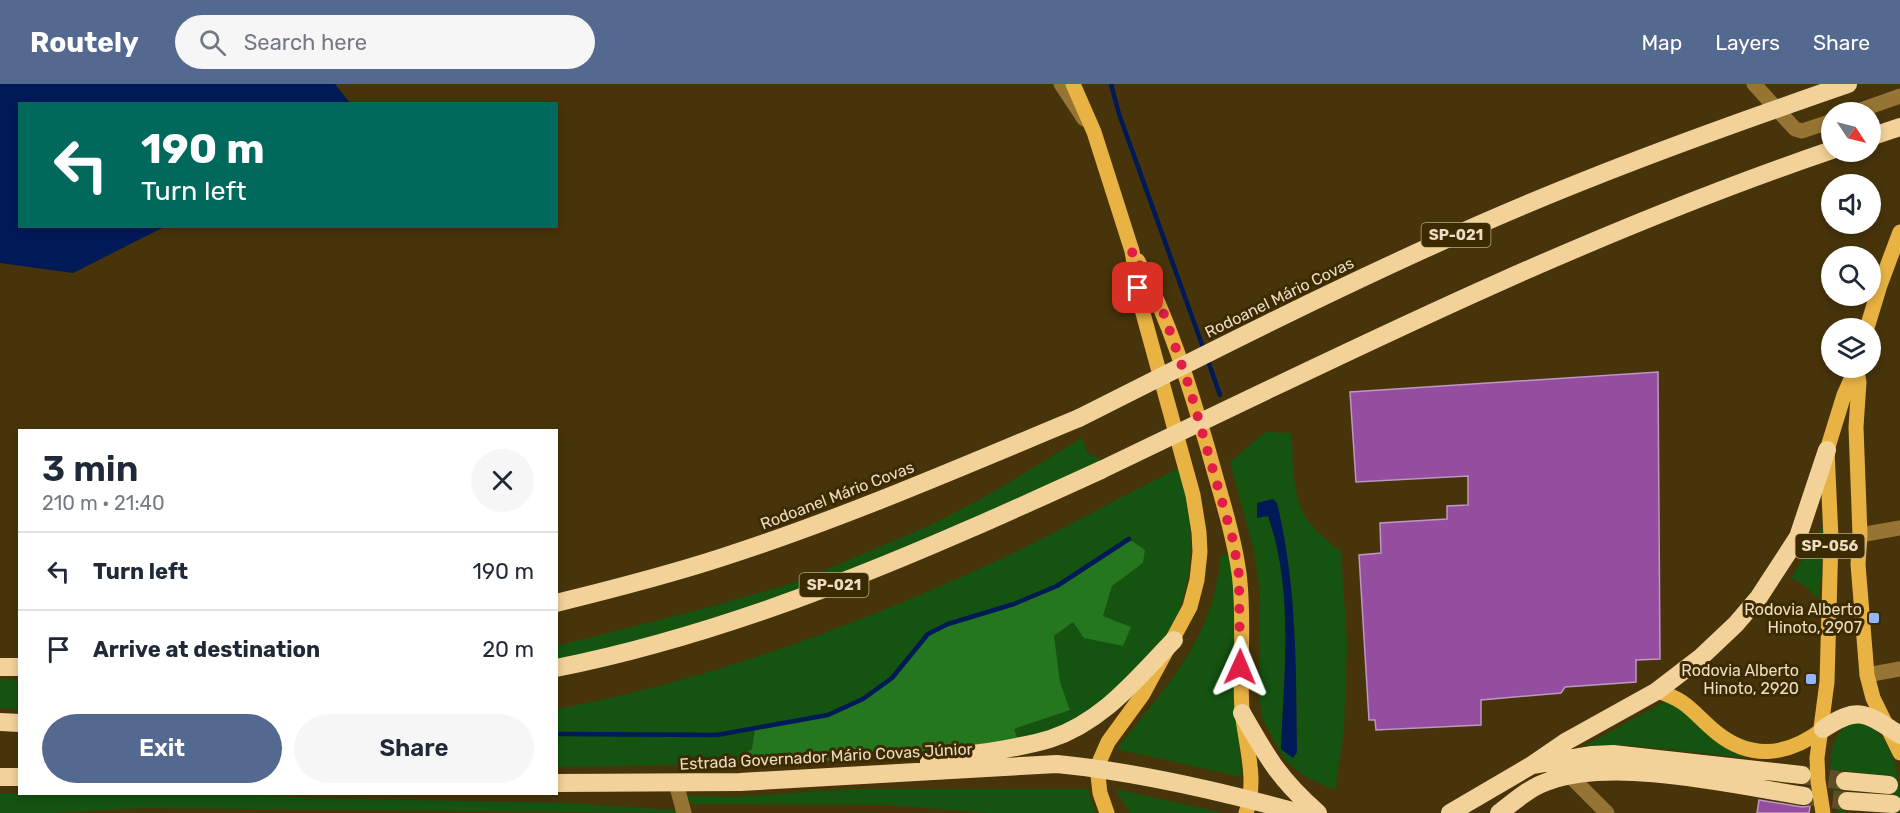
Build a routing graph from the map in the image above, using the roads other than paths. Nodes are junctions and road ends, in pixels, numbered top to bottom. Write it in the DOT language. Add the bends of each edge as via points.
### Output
graph roads {
  1 [pos="1060,84"];
  2 [pos="1073,84"];
  3 [pos="1754,84"];
  4 [pos="1848,84"];
  5 [pos="1900,96"];
  6 [pos="1881,103"];
  7 [pos="1821,125"];
  8 [pos="1900,127"];
  9 [pos="1094,132"];
  10 [pos="1881,133"];
  11 [pos="1821,154"];
  12 [pos="1899,236"];
  13 [pos="1132,251"];
  14 [pos="1870,318"];
  15 [pos="1852,378"];
  16 [pos="1858,378"];
  17 [pos="1827,450"];
  18 [pos="1900,528"];
  19 [pos="1860,536"];
  20 [pos="558,603"];
  21 [pos="1174,640"];
  22 [pos="0,667"];
  23 [pos="18,668"];
  24 [pos="558,668"];
  25 [pos="1900,669"];
  26 [pos="1867,675"];
  27 [pos="1657,691"];
  28 [pos="1242,713"];
  29 [pos="0,722"];
  30 [pos="18,723"];
  31 [pos="1823,729"];
  32 [pos="1892,730"];
  33 [pos="1900,753"];
  34 [pos="1532,765"];
  35 [pos="1097,767"];
  36 [pos="869,775"];
  37 [pos="1569,775"];
  38 [pos="1802,775"];
  39 [pos="0,777"];
  40 [pos="18,777"];
  41 [pos="1845,781"];
  42 [pos="558,783"];
  43 [pos="676,783"];
  44 [pos="1888,785"];
  45 [pos="1804,796"];
  46 [pos="1846,801"];
  47 [pos="1893,804"];
  48 [pos="1248,806"];
  49 [pos="684,813"];
  50 [pos="1107,813"];
  51 [pos="1300,813"];
  52 [pos="1318,813"];
  53 [pos="1450,813"];
  54 [pos="1499,813"];
  55 [pos="1607,813"];
  56 [pos="1823,813"];
  1 -- 9 [label="street"];
  2 -- 9 [label="main road"];
  3 -- 7 [label="street" via="1795,129 1802,131"];
  4 -- 20 [label="highway, Rodoanel Mário Covas / SP-021, bridge" via="1573,185 1438,243 1079,418 799,531 712,561"];
  5 -- 6 [label="street"];
  8 -- 10 [label="highway"];
  9 -- 13 [label="main road"];
  11 -- 24 [label="highway, SP-021, bridge" via="1704,195 1539,263 945,541 851,579 715,626 603,659"];
  12 -- 14 [label="main road"];
  13 -- 21 [label="main road" via="1141,306 1193,495 1199,532 1197,580 1190,607"];
  13 -- 28 [label="main road" via="1159,300 1186,375 1233,540 1240,586"];
  15 -- 17 [label="main road, SP-056"];
  16 -- 19 [label="main road, SP-056"];
  17 -- 27 [label="highway" via="1798,537 1759,597 1737,624"];
  17 -- 31 [label="main road, SP-056" via="1830,550"];
  18 -- 19 [label="street"];
  19 -- 26 [label="main road, SP-056" via="1858,564"];
  21 -- 35 [label="main road" via="1103,751"];
  21 -- 36 [label="highway" via="1130,689 1074,729 1026,746"];
  22 -- 23 [label="highway"];
  25 -- 26 [label="street"];
  26 -- 32 [label="main road, SP-056" via="1873,698"];
  27 -- 31 [label="main road" via="1686,703 1729,742 1754,750 1791,748"];
  27 -- 34 [label="highway"];
  28 -- 48 [label="main road" via="1252,786"];
  28 -- 52 [label="highway" via="1272,766"];
  29 -- 30 [label="highway"];
  31 -- 32 [label="highway" via="1858,713"];
  31 -- 56 [label="main road, SP-056" via="1817,758"];
  32 -- 33 [label="main road, SP-056"];
  34 -- 38 [label="highway" via="1613,754"];
  34 -- 53 [label="highway"];
  35 -- 36 [label="highway, Estrada Governador Mário Covas Júnior" via="1047,765"];
  35 -- 48 [label="highway, Estrada Governador Mário Covas Júnior"];
  35 -- 50 [label="main road"];
  36 -- 43 [label="highway, Estrada Governador Mário Covas Júnior"];
  37 -- 45 [label="highway" via="1657,774"];
  37 -- 54 [label="highway" via="1539,785"];
  37 -- 55 [label="street"];
  39 -- 40 [label="highway"];
  41 -- 44 [label="highway"];
  42 -- 43 [label="highway, Estrada Governador Mário Covas Júnior"];
  43 -- 49 [label="street"];
  46 -- 47 [label="highway"];
  48 -- 51 [label="highway, Estrada Governador Mário Covas Júnior"];
}
